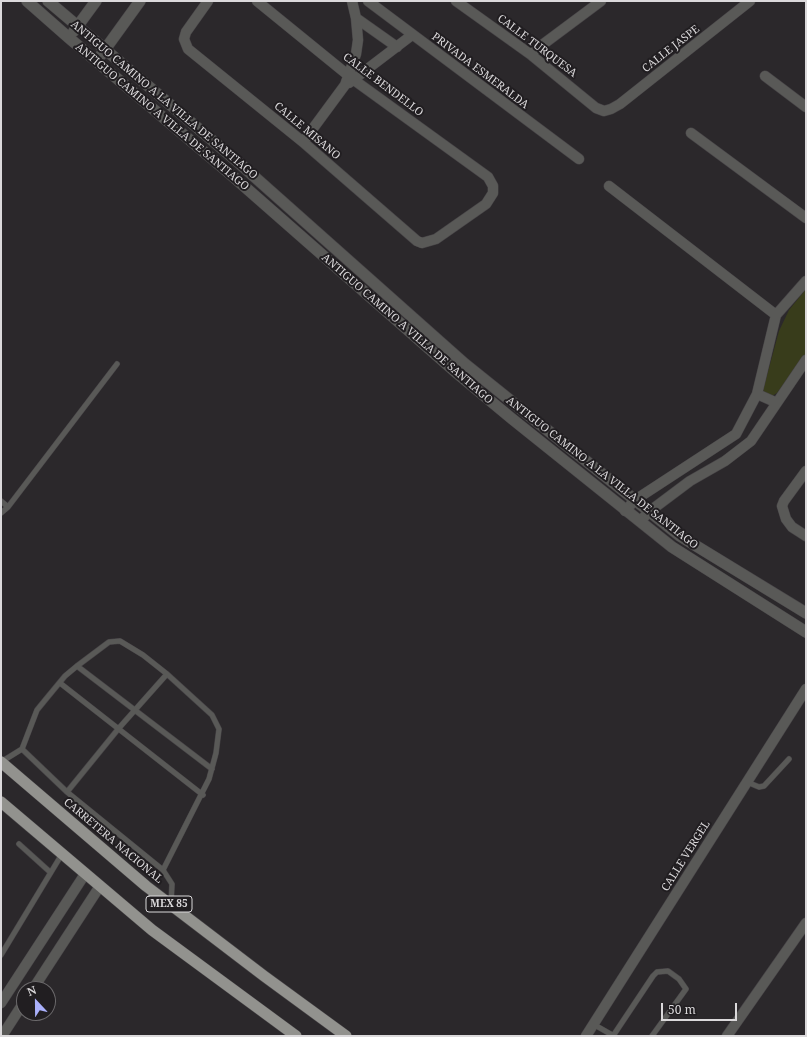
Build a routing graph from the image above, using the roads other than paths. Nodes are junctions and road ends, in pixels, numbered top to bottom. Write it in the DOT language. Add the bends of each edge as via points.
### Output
graph roads {
  1 [pos="27,1"];
  2 [pos="48,1"];
  3 [pos="96,1"];
  4 [pos="140,1"];
  5 [pos="208,1"];
  6 [pos="257,1"];
  7 [pos="352,1"];
  8 [pos="368,1"];
  9 [pos="456,1"];
  10 [pos="601,1"];
  11 [pos="750,1"];
  12 [pos="356,18"];
  13 [pos="78,26"];
  14 [pos="412,35"];
  15 [pos="69,38"];
  16 [pos="397,47"];
  17 [pos="106,50"];
  18 [pos="530,54"];
  19 [pos="97,60"];
  20 [pos="765,76"];
  21 [pos="351,77"];
  22 [pos="806,106"];
  23 [pos="604,111"];
  24 [pos="691,133"];
  25 [pos="303,142"];
  26 [pos="578,159"];
  27 [pos="609,186"];
  28 [pos="806,218"];
  29 [pos="417,241"];
  30 [pos="806,281"];
  31 [pos="776,315"];
  32 [pos="806,360"];
  33 [pos="117,364"];
  34 [pos="757,394"];
  35 [pos="775,402"];
  36 [pos="806,471"];
  37 [pos="635,500"];
  38 [pos="1,501"];
  39 [pos="8,507"];
  40 [pos="626,511"];
  41 [pos="650,511"];
  42 [pos="1,513"];
  43 [pos="640,521"];
  44 [pos="806,536"];
  45 [pos="806,613"];
  46 [pos="806,632"];
  47 [pos="77,666"];
  48 [pos="167,674"];
  49 [pos="60,683"];
  50 [pos="806,689"];
  51 [pos="135,712"];
  52 [pos="119,728"];
  53 [pos="22,749"];
  54 [pos="789,759"];
  55 [pos="1,762"];
  56 [pos="212,769"];
  57 [pos="747,782"];
  58 [pos="67,792"];
  59 [pos="202,795"];
  60 [pos="1,802"];
  61 [pos="20,844"];
  62 [pos="62,854"];
  63 [pos="163,870"];
  64 [pos="50,872"];
  65 [pos="85,874"];
  66 [pos="100,886"];
  67 [pos="171,905"];
  68 [pos="806,923"];
  69 [pos="1,955"];
  70 [pos="38,981"];
  71 [pos="1,1003"];
  72 [pos="16,1014"];
  73 [pos="593,1024"];
  74 [pos="2,1036"];
  75 [pos="296,1036"];
  76 [pos="346,1036"];
  77 [pos="586,1036"];
  78 [pos="613,1036"];
  79 [pos="652,1036"];
  80 [pos="727,1036"];
  1 -- 15 [label="street, ANTIGUO CAMINO A VILLA DE SANTIAGO"];
  2 -- 13 [label="street, ANTIGUO CAMINO A LA VILLA DE SANTIAGO"];
  3 -- 13 [label="street"];
  4 -- 17 [label="street"];
  5 -- 25 [label="street, CALLE MISANO" via="186,32 184,39 188,49"];
  6 -- 21 [label="street, CALLE BENDELLO"];
  7 -- 12 [label="street"];
  8 -- 14 [label="street, PRIVADA ESMERALDA"];
  9 -- 18 [label="street, CALLE TURQUESA"];
  10 -- 18 [label="street"];
  11 -- 23 [label="street, CALLE JASPE" via="620,104"];
  12 -- 16 [label="street"];
  12 -- 21 [label="street" via="358,40"];
  13 -- 15 [label="street"];
  13 -- 17 [label="street, ANTIGUO CAMINO A LA VILLA DE SANTIAGO"];
  14 -- 16 [label="street"];
  14 -- 26 [label="street, PRIVADA ESMERALDA"];
  15 -- 19 [label="street, ANTIGUO CAMINO A VILLA DE SANTIAGO"];
  16 -- 21 [label="street"];
  17 -- 19 [label="street"];
  17 -- 37 [label="street, ANTIGUO CAMINO A LA VILLA DE SANTIAGO" via="239,163 465,364"];
  18 -- 23 [label="street, CALLE TURQUESA" via="596,108"];
  19 -- 40 [label="street, ANTIGUO CAMINO A VILLA DE SANTIAGO" via="229,172 458,374"];
  20 -- 22 [label="street"];
  21 -- 25 [label="street"];
  21 -- 29 [label="street, CALLE BENDELLO" via="488,177 493,186 493,192 486,204 436,239 422,243"];
  24 -- 28 [label="street"];
  25 -- 29 [label="street, CALLE MISANO"];
  27 -- 31 [label="street"];
  30 -- 31 [label="street"];
  31 -- 34 [label="street"];
  32 -- 35 [label="street"];
  33 -- 39 [label="lane"];
  34 -- 35 [label="street"];
  34 -- 37 [label="street" via="736,434"];
  35 -- 41 [label="street" via="751,441"];
  36 -- 44 [label="street" via="782,506 792,527"];
  37 -- 40 [label="street"];
  37 -- 41 [label="street, ANTIGUO CAMINO A LA VILLA DE SANTIAGO"];
  38 -- 39 [label="lane"];
  39 -- 42 [label="lane"];
  40 -- 43 [label="street, ANTIGUO CAMINO A VILLA DE SANTIAGO"];
  41 -- 43 [label="street"];
  41 -- 45 [label="street, ANTIGUO CAMINO A LA VILLA DE SANTIAGO" via="701,550"];
  43 -- 46 [label="street, ANTIGUO CAMINO A VILLA DE SANTIAGO" via="691,561"];
  47 -- 48 [label="lane" via="109,642 120,641"];
  47 -- 49 [label="lane"];
  47 -- 51 [label="lane"];
  48 -- 51 [label="lane"];
  48 -- 56 [label="lane" via="212,715 219,730"];
  49 -- 52 [label="lane"];
  49 -- 53 [label="lane" via="37,710"];
  50 -- 57 [label="street, CALLE VERGEL"];
  51 -- 52 [label="lane"];
  51 -- 56 [label="lane"];
  52 -- 58 [label="lane"];
  52 -- 59 [label="lane"];
  53 -- 55 [label="lane"];
  53 -- 58 [label="lane"];
  54 -- 57 [label="lane" via="764,786 759,787"];
  55 -- 67 [label="highway, CARRETERA NACIONAL / MEX 85" via="103,851"];
  56 -- 59 [label="lane"];
  57 -- 73 [label="street, CALLE VERGEL"];
  58 -- 63 [label="lane"];
  59 -- 63 [label="lane"];
  60 -- 62 [label="highway, MEX 85"];
  61 -- 64 [label="lane"];
  62 -- 64 [label="lane"];
  62 -- 65 [label="highway, MEX 85"];
  63 -- 67 [label="lane" via="172,884"];
  64 -- 69 [label="lane"];
  65 -- 66 [label="highway, MEX 85"];
  65 -- 71 [label="street"];
  66 -- 70 [label="street"];
  66 -- 75 [label="highway, MEX 85" via="152,930"];
  67 -- 76 [label="highway, CARRETERA NACIONAL / MEX 85"];
  68 -- 80 [label="street"];
  72 -- 74 [label="street"];
  73 -- 77 [label="street, CALLE VERGEL"];
  73 -- 78 [label="lane"];
  78 -- 79 [label="lane" via="653,976 657,972 668,971 686,989"];
}
